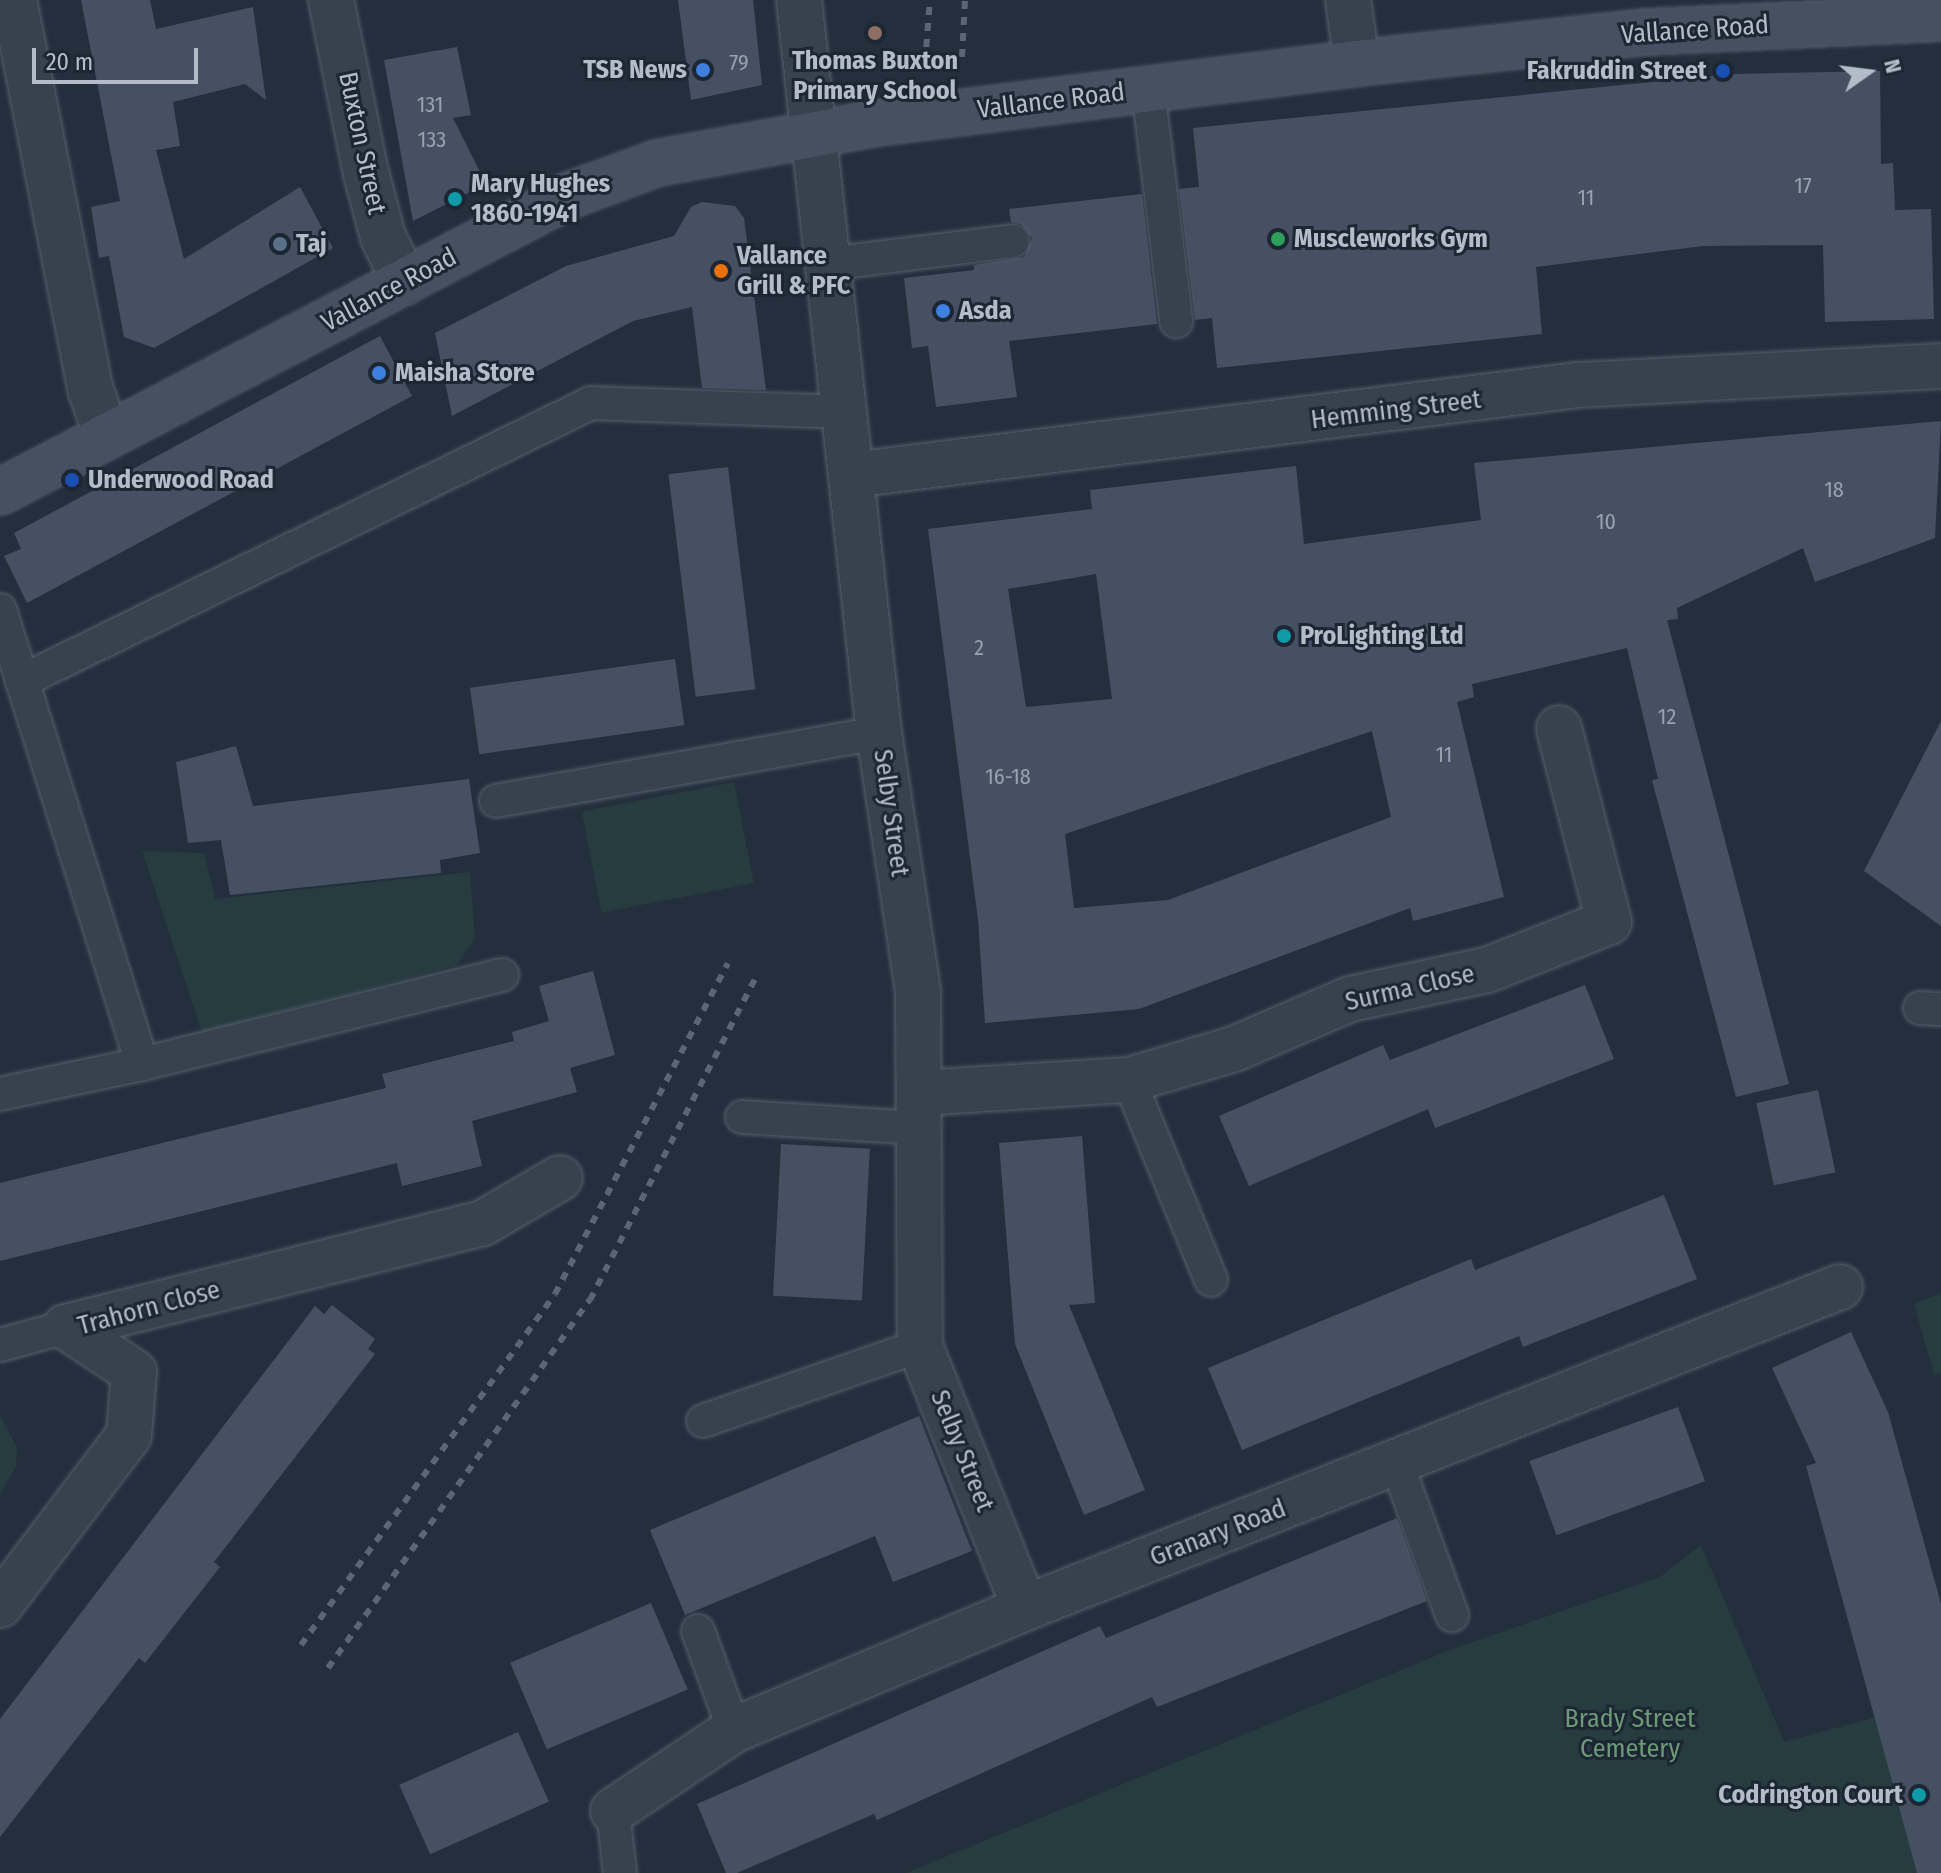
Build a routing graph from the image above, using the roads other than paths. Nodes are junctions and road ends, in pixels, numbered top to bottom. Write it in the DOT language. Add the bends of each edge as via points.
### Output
graph roads {
  1 [pos="14,0"];
  2 [pos="331,0"];
  3 [pos="799,0"];
  4 [pos="1348,0"];
  5 [pos="1844,10"];
  6 [pos="1941,18"];
  7 [pos="1357,63"];
  8 [pos="1148,88"];
  9 [pos="814,133"];
  10 [pos="1013,241"];
  11 [pos="828,264"];
  12 [pos="405,282"];
  13 [pos="1176,321"];
  14 [pos="1941,366"];
  15 [pos="845,412"];
  16 [pos="107,436"];
  17 [pos="852,475"];
  18 [pos="0,492"];
  19 [pos="0,610"];
  20 [pos="22,681"];
  21 [pos="1559,728"];
  22 [pos="879,733"];
  23 [pos="496,801"];
  24 [pos="502,975"];
  25 [pos="142,1064"];
  26 [pos="1129,1080"];
  27 [pos="0,1094"];
  28 [pos="919,1111"];
  29 [pos="742,1117"];
  30 [pos="560,1178"];
  31 [pos="1211,1280"];
  32 [pos="1840,1287"];
  33 [pos="66,1327"];
  34 [pos="0,1345"];
  35 [pos="920,1346"];
  36 [pos="703,1421"];
  37 [pos="1397,1464"];
  38 [pos="0,1605"];
  39 [pos="1025,1608"];
  40 [pos="1452,1615"];
  41 [pos="698,1631"];
  42 [pos="734,1730"];
  43 [pos="613,1811"];
  44 [pos="620,1873"];
  1 -- 16 [label="street" via="91,391"];
  2 -- 12 [label="street, Buxton Street" via="366,173 383,237"];
  3 -- 9 [label="street, Selby Street"];
  4 -- 7 [label="street"];
  5 -- 6 [label="main road, Vallance Road"];
  5 -- 7 [label="main road, Vallance Road"];
  7 -- 8 [label="main road, Vallance Road"];
  8 -- 9 [label="main road, Vallance Road"];
  8 -- 13 [label="lane" via="1153,225"];
  9 -- 11 [label="street, Selby Street"];
  9 -- 12 [label="main road, Vallance Road" via="604,178"];
  10 -- 11 [label="lane"];
  11 -- 15 [label="street, Selby Street"];
  12 -- 16 [label="main road, Vallance Road"];
  14 -- 17 [label="street, Hemming Street" via="1578,385"];
  15 -- 17 [label="street, Selby Street"];
  15 -- 20 [label="lane" via="591,403"];
  16 -- 18 [label="main road, Vallance Road"];
  17 -- 22 [label="street, Selby Street"];
  19 -- 20 [label="lane"];
  20 -- 25 [label="lane"];
  21 -- 26 [label="street, Surma Close" via="1609,922 1487,970 1350,999 1234,1049"];
  22 -- 23 [label="lane"];
  22 -- 28 [label="street, Selby Street" via="918,992"];
  24 -- 25 [label="lane"];
  25 -- 27 [label="lane"];
  26 -- 28 [label="street, Surma Close"];
  26 -- 31 [label="lane"];
  28 -- 29 [label="lane"];
  28 -- 35 [label="street, Selby Street"];
  30 -- 33 [label="street, Trahorn Close" via="483,1223"];
  32 -- 37 [label="street, Granary Road"];
  33 -- 34 [label="lane"];
  33 -- 38 [label="street, Trahorn Close" via="134,1372 129,1435"];
  35 -- 36 [label="lane"];
  35 -- 39 [label="street, Selby Street"];
  37 -- 39 [label="street, Granary Road"];
  37 -- 40 [label="lane"];
  39 -- 42 [label="street, Granary Road"];
  41 -- 42 [label="lane"];
  42 -- 43 [label="street, Granary Road"];
  43 -- 44 [label="lane"];
}
